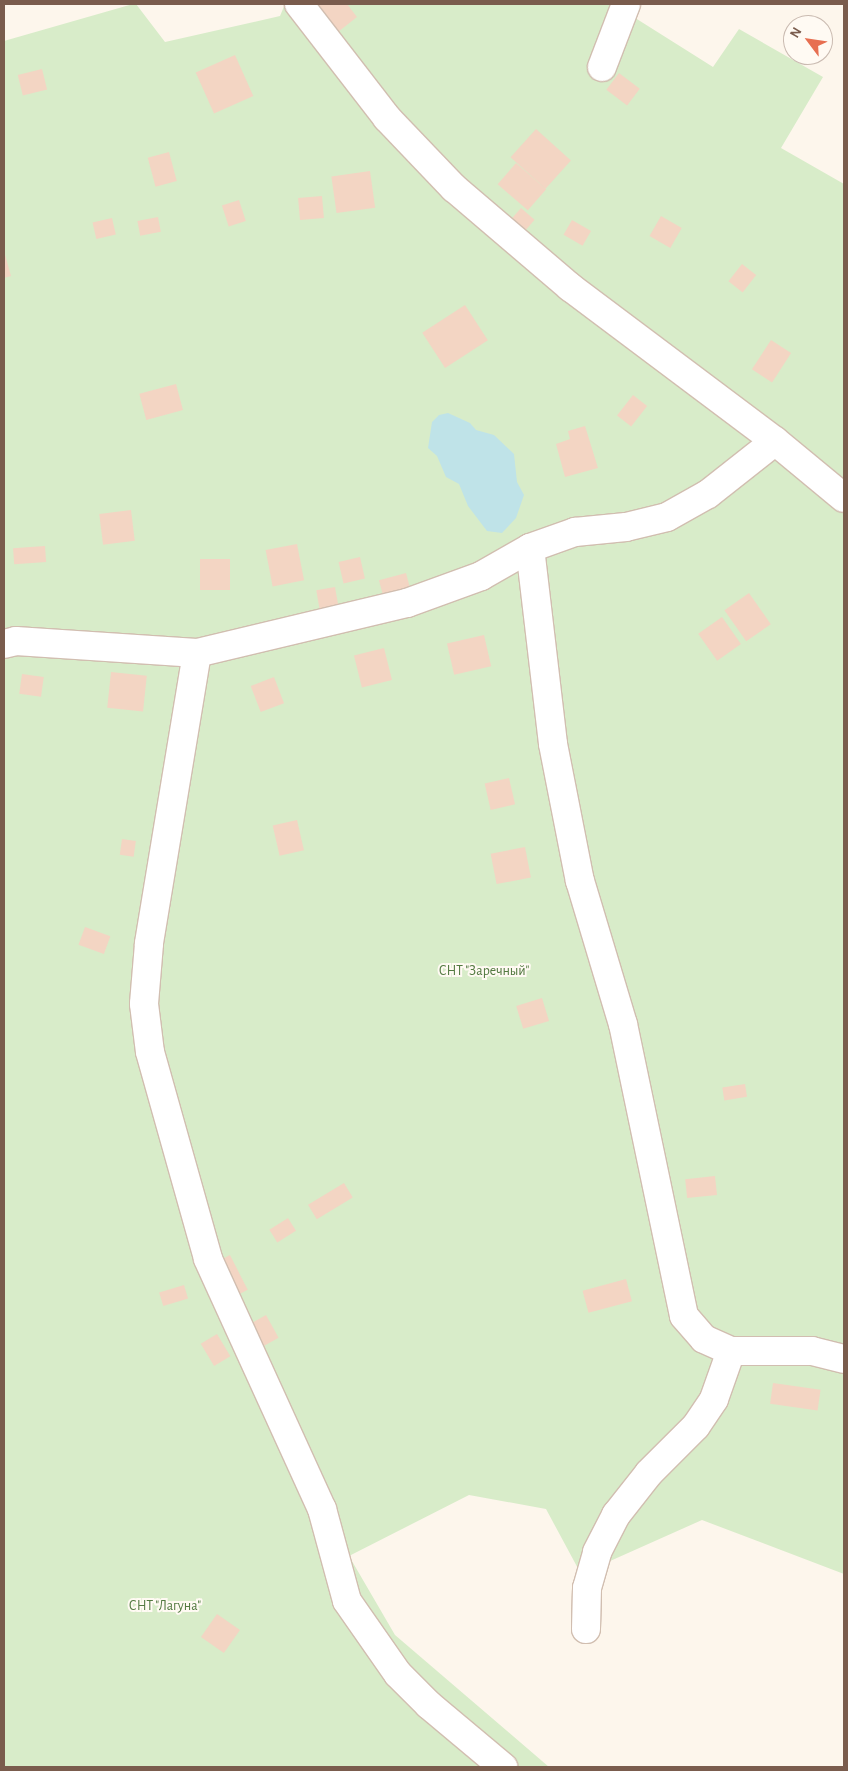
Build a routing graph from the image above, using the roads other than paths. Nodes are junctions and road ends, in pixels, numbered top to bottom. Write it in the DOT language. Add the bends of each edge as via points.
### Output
graph roads {
  1 [pos="299,4"];
  2 [pos="626,4"];
  3 [pos="602,67"];
  4 [pos="775,441"];
  5 [pos="844,498"];
  6 [pos="530,548"];
  7 [pos="4,644"];
  8 [pos="197,653"];
  9 [pos="731,1351"];
  10 [pos="844,1359"];
  11 [pos="586,1629"];
  12 [pos="503,1767"];
  1 -- 4 [label="street" via="387,118 454,188 570,287"];
  2 -- 3 [label="street"];
  4 -- 5 [label="street"];
  4 -- 6 [label="street" via="708,494 667,516 626,527 575,532"];
  6 -- 8 [label="street" via="481,576 407,603"];
  6 -- 9 [label="street" via="553,744 580,881 623,1024 684,1316 704,1338"];
  7 -- 8 [label="street" via="16,641"];
  8 -- 12 [label="street" via="149,944 144,1004 150,1052 208,1259 322,1509 347,1601 398,1674"];
  9 -- 10 [label="street" via="812,1351"];
  9 -- 11 [label="street" via="714,1399 696,1426 649,1473 616,1515 597,1552 587,1588"];
}
